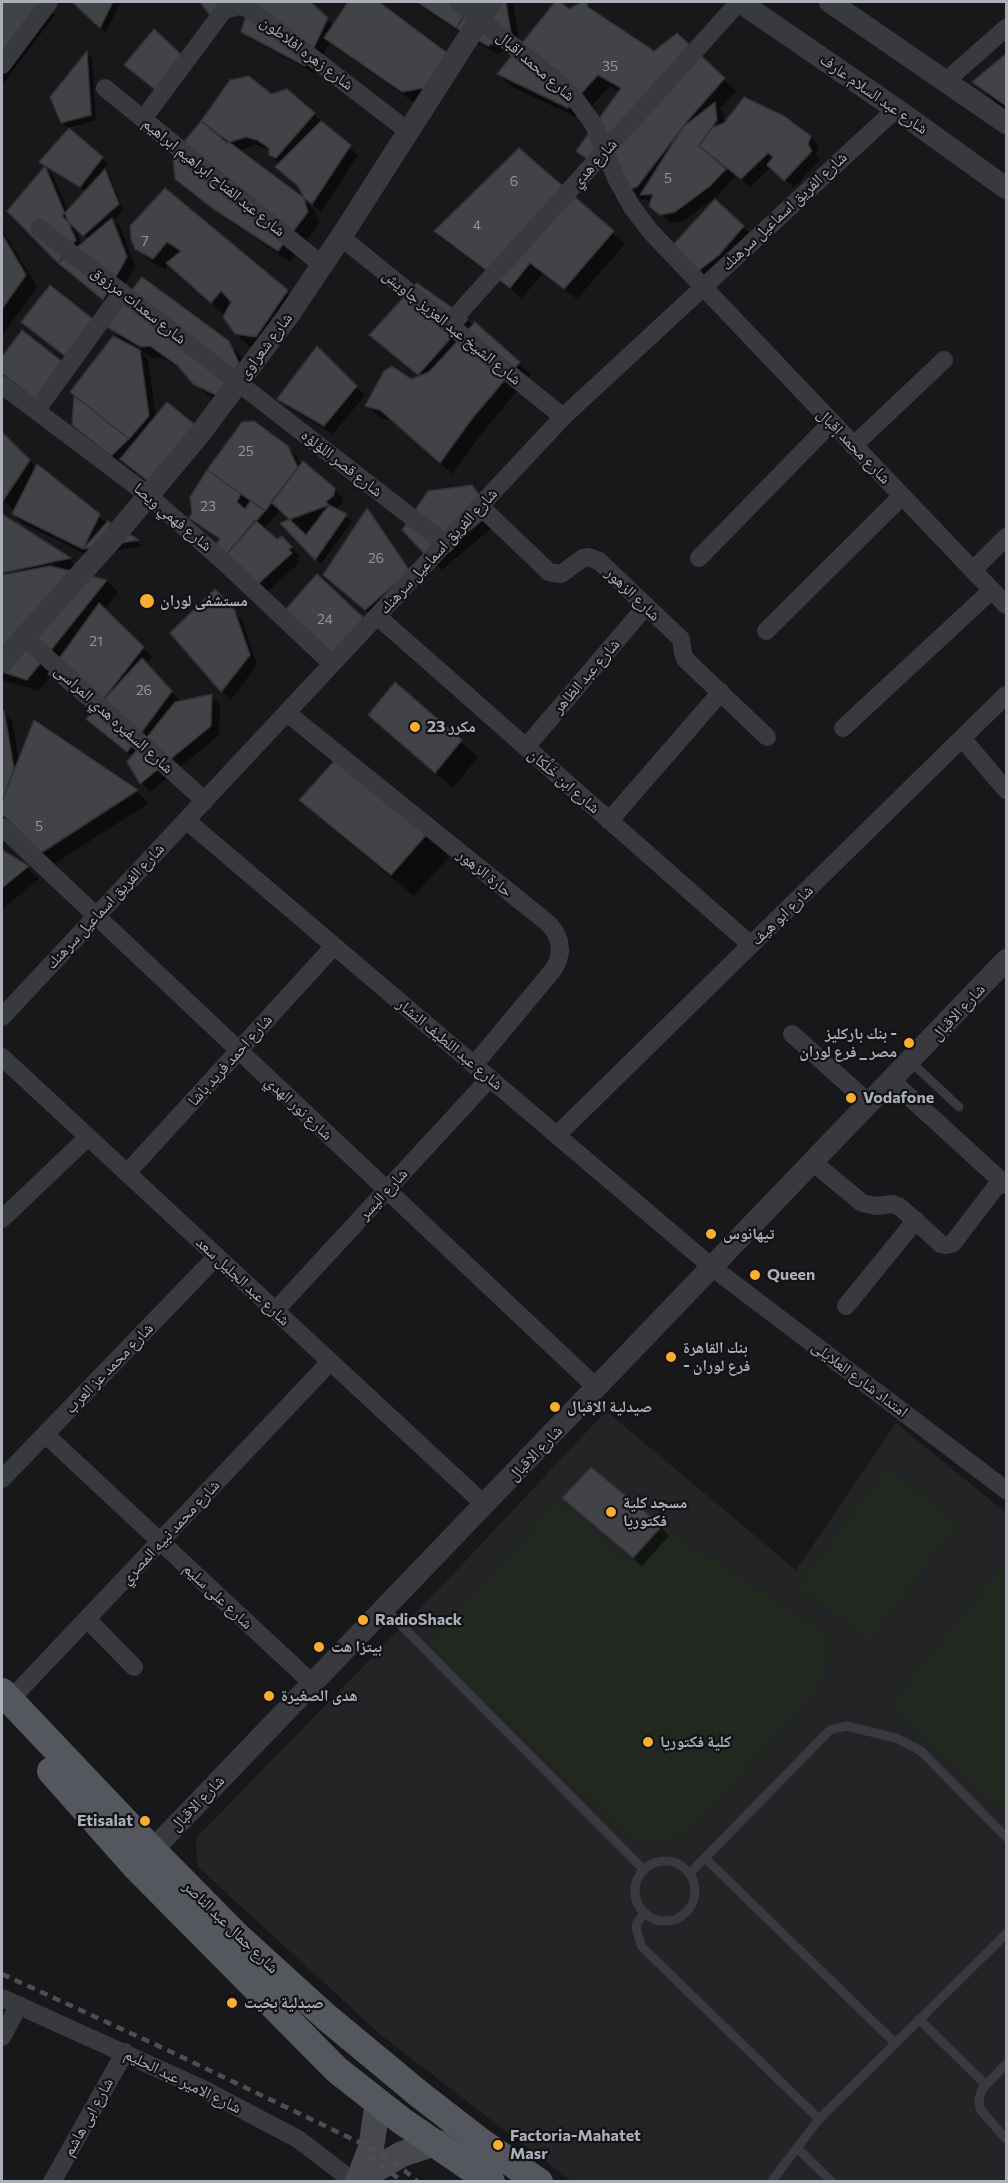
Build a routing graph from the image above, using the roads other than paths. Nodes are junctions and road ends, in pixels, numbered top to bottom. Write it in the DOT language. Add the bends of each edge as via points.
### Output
graph roads {
  1 [pos="49,2"];
  2 [pos="458,2"];
  3 [pos="739,2"];
  4 [pos="830,2"];
  5 [pos="486,10"];
  6 [pos="1006,28"];
  7 [pos="2,65"];
  8 [pos="946,80"];
  9 [pos="105,88"];
  10 [pos="896,109"];
  11 [pos="143,119"];
  12 [pos="1006,123"];
  13 [pos="408,130"];
  14 [pos="606,150"];
  15 [pos="1006,188"];
  16 [pos="39,228"];
  17 [pos="341,237"];
  18 [pos="322,266"];
  19 [pos="702,287"];
  20 [pos="122,292"];
  21 [pos="449,324"];
  22 [pos="944,360"];
  23 [pos="238,382"];
  24 [pos="2,385"];
  25 [pos="36,411"];
  26 [pos="563,417"];
  27 [pos="831,423"];
  28 [pos="853,446"];
  29 [pos="148,495"];
  30 [pos="902,496"];
  31 [pos="480,506"];
  32 [pos="1006,537"];
  33 [pos="446,544"];
  34 [pos="699,558"];
  35 [pos="973,570"];
  36 [pos="992,590"];
  37 [pos="1006,605"];
  38 [pos="646,606"];
  39 [pos="377,616"];
  40 [pos="766,631"];
  41 [pos="24,637"];
  42 [pos="2,662"];
  43 [pos="332,664"];
  44 [pos="721,692"];
  45 [pos="1006,694"];
  46 [pos="287,713"];
  47 [pos="843,728"];
  48 [pos="767,737"];
  49 [pos="962,738"];
  50 [pos="526,747"];
  51 [pos="1006,790"];
  52 [pos="204,801"];
  53 [pos="186,820"];
  54 [pos="609,820"];
  55 [pos="2,827"];
  56 [pos="96,917"];
  57 [pos="751,945"];
  58 [pos="334,946"];
  59 [pos="1006,962"];
  60 [pos="2,1017"];
  61 [pos="792,1034"];
  62 [pos="238,1051"];
  63 [pos="2,1057"];
  64 [pos="911,1062"];
  65 [pos="474,1065"];
  66 [pos="490,1078"];
  67 [pos="892,1082"];
  68 [pos="870,1104"];
  69 [pos="959,1107"];
  70 [pos="557,1136"];
  71 [pos="88,1137"];
  72 [pos="814,1163"];
  73 [pos="127,1173"];
  74 [pos="1004,1183"];
  75 [pos="386,1190"];
  76 [pos="2,1219"];
  77 [pos="916,1220"];
  78 [pos="217,1256"];
  79 [pos="713,1268"];
  80 [pos="846,1306"];
  81 [pos="275,1311"];
  82 [pos="330,1362"];
  83 [pos="597,1388"];
  84 [pos="45,1434"];
  85 [pos="2,1479"];
  86 [pos="1006,1490"];
  87 [pos="485,1505"];
  88 [pos="160,1542"];
  89 [pos="385,1609"];
  90 [pos="87,1619"];
  91 [pos="134,1666"];
  92 [pos="313,1684"];
  93 [pos="4,1703"];
  94 [pos="1006,1837"];
  95 [pos="144,1858"];
  96 [pos="705,1858"];
  97 [pos="644,1870"];
  98 [pos="690,1874"];
  99 [pos="644,1913"];
  100 [pos="1006,1934"];
  101 [pos="2,1998"];
  102 [pos="19,2005"];
  103 [pos="920,2019"];
  104 [pos="2,2037"];
  105 [pos="895,2043"];
  106 [pos="125,2052"];
  107 [pos="1006,2064"];
  108 [pos="395,2074"];
  109 [pos="986,2085"];
  110 [pos="378,2102"];
  111 [pos="819,2119"];
  112 [pos="1006,2139"];
  113 [pos="481,2142"];
  114 [pos="433,2144"];
  115 [pos="797,2148"];
  116 [pos="52,2181"];
  117 [pos="357,2181"];
  118 [pos="491,2181"];
  119 [pos="539,2181"];
  120 [pos="771,2181"];
  121 [pos="832,2181"];
  1 -- 7 [label="street"];
  2 -- 5 [label="street, شارع محمد اقبال"];
  3 -- 10 [label="street, شارع عبد السلام عارف"];
  3 -- 14 [label="street, شارع هدي"];
  4 -- 8 [label="street"];
  5 -- 13 [label="street, شارع شعراوى"];
  5 -- 14 [label="street, شارع محمد اقبال" via="576,100"];
  6 -- 8 [label="street"];
  8 -- 12 [label="street"];
  9 -- 11 [label="street, شارع عبد الفتاح ابراهيم ابراهيم"];
  10 -- 15 [label="street, شارع عبد السلام عارف"];
  10 -- 19 [label="street, شارع الفريق اسماعيل سرهنك"];
  11 -- 13 [label="street, شارع زهره افلاطون" via="224,10 239,6 249,9"];
  11 -- 18 [label="street, شارع عبد الفتاح ابراهيم ابراهيم"];
  13 -- 17 [label="street, شارع شعراوى"];
  14 -- 19 [label="street, شارع محمد اقبال" via="632,207"];
  14 -- 21 [label="street, شارع هدي"];
  16 -- 20 [label="street, شارع سعدات مرزوق"];
  17 -- 18 [label="street, شارع شعراوى"];
  17 -- 21 [label="street, شارع الشيخ عبد العزيز جاويش"];
  18 -- 23 [label="street, شارع شعراوى"];
  19 -- 26 [label="street, شارع الفريق اسماعيل سرهنك"];
  19 -- 27 [label="street, شارع محمد إقبال"];
  20 -- 23 [label="street, شارع سعدات مرزوق"];
  20 -- 25 [label="street"];
  21 -- 26 [label="street, شارع الشيخ عبد العزيز جاويش"];
  22 -- 28 [label="street"];
  23 -- 29 [label="street, شارع شعراوى"];
  23 -- 33 [label="street, شارع قصر اللؤلؤه"];
  24 -- 25 [label="street, شارع فهمي ويصا"];
  25 -- 29 [label="street, شارع فهمي ويصا"];
  26 -- 31 [label="street, شارع الفريق اسماعيل سرهنك"];
  27 -- 28 [label="street, شارع محمد إقبال"];
  27 -- 34 [label="street"];
  28 -- 30 [label="street, شارع محمد إقبال"];
  29 -- 41 [label="street, شارع شعراوى"];
  29 -- 43 [label="street, شارع فهمي ويصا"];
  30 -- 35 [label="street, شارع محمد إقبال"];
  30 -- 40 [label="street"];
  31 -- 33 [label="street, شارع الفريق اسماعيل سرهنك"];
  31 -- 38 [label="street, شارع الزهور" via="549,572 561,574 583,558 594,558"];
  32 -- 35 [label="street"];
  33 -- 39 [label="street, شارع الفريق اسماعيل سرهنك"];
  35 -- 36 [label="street, شارع محمد إقبال"];
  36 -- 37 [label="street, شارع محمد إقبال"];
  36 -- 47 [label="street"];
  38 -- 44 [label="street, شارع الزهور" via="681,639 682,653"];
  38 -- 50 [label="street, شارع عبد الظاهر"];
  39 -- 43 [label="street, شارع الفريق اسماعيل سرهنك"];
  39 -- 50 [label="street, شارع ابن خَلِّكان"];
  41 -- 42 [label="street, شارع شعراوى"];
  41 -- 52 [label="street, شارع السفيره هدي المراسى"];
  43 -- 46 [label="street, شارع الفريق اسماعيل سرهنك"];
  44 -- 48 [label="street, شارع الزهور"];
  44 -- 54 [label="street"];
  45 -- 49 [label="street, شارع ابو هيف"];
  46 -- 52 [label="street, شارع الفريق اسماعيل سرهنك"];
  46 -- 65 [label="street, حارة الزهور" via="555,932 560,951 553,970"];
  49 -- 51 [label="street"];
  49 -- 57 [label="street, شارع ابو هيف"];
  50 -- 54 [label="street, شارع ابن خَلِّكان"];
  52 -- 53 [label="street, شارع الفريق اسماعيل سرهنك"];
  53 -- 56 [label="street, شارع الفريق اسماعيل سرهنك"];
  53 -- 58 [label="street, شارع عبد اللطيف النشار"];
  54 -- 57 [label="street, شارع ابن خَلِّكان"];
  55 -- 56 [label="street, شارع نور الهدي"];
  56 -- 60 [label="street, شارع الفريق اسماعيل سرهنك"];
  56 -- 62 [label="street, شارع نور الهدي"];
  57 -- 70 [label="street, شارع ابو هيف"];
  58 -- 62 [label="street, شارع احمد فريد باشا"];
  58 -- 65 [label="street, شارع عبد اللطيف النشار"];
  59 -- 64 [label="street, شارع الاقبال"];
  61 -- 68 [label="street"];
  62 -- 73 [label="street, شارع احمد فريد باشا"];
  62 -- 75 [label="street, شارع نور الهدي"];
  63 -- 71 [label="street, شارع عبد الجليل سعد"];
  64 -- 67 [label="street, شارع الاقبال"];
  64 -- 69 [label="lane"];
  65 -- 66 [label="street, شارع عبد اللطيف النشار"];
  66 -- 70 [label="street, شارع عبد اللطيف النشار"];
  66 -- 75 [label="street, شارع اليسر"];
  67 -- 68 [label="street, شارع الاقبال"];
  67 -- 74 [label="street"];
  68 -- 72 [label="street, شارع الاقبال"];
  70 -- 79 [label="street, شارع عبد اللطيف النشار"];
  71 -- 73 [label="street, شارع عبد الجليل سعد"];
  71 -- 76 [label="street"];
  72 -- 77 [label="street" via="862,1203 892,1204"];
  72 -- 79 [label="street, شارع الاقبال"];
  73 -- 78 [label="street, شارع عبد الجليل سعد"];
  74 -- 77 [label="street" via="953,1243 941,1244"];
  75 -- 81 [label="street, شارع اليسر"];
  75 -- 83 [label="street, شارع نور الهدي"];
  77 -- 80 [label="street"];
  78 -- 81 [label="street, شارع عبد الجليل سعد"];
  78 -- 84 [label="street, شارع محمد عز العرب"];
  79 -- 83 [label="street, شارع الاقبال"];
  79 -- 86 [label="street, امتداد شارع العلايلى"];
  81 -- 82 [label="street, شارع عبد الجليل سعد"];
  82 -- 87 [label="street, شارع عبد الجليل سعد"];
  82 -- 88 [label="street, شارع محمد نبيه المصري"];
  83 -- 87 [label="street, شارع الاقبال"];
  84 -- 85 [label="street, شارع محمد عز العرب"];
  84 -- 88 [label="street, شارع على سليم"];
  87 -- 89 [label="street, شارع الاقبال"];
  88 -- 90 [label="street, شارع محمد نبيه المصري"];
  88 -- 92 [label="street, شارع على سليم"];
  89 -- 92 [label="street, شارع الاقبال"];
  89 -- 97 [label="lane"];
  90 -- 91 [label="street"];
  90 -- 93 [label="street, شارع محمد نبيه المصري"];
  92 -- 95 [label="street, شارع الاقبال"];
  93 -- 95 [label="main road, شارع جمال عبد الناصر"];
  94 -- 96 [label="lane" via="921,1751 896,1738 846,1726 830,1730"];
  95 -- 108 [label="main road, شارع جمال عبد الناصر"];
  95 -- 110 [label="main road, شارع جمال عبد الناصر" via="337,2070"];
  96 -- 98 [label="lane"];
  96 -- 105 [label="lane"];
  97 -- 98 [label="lane" via="659,1861 676,1863"];
  97 -- 99 [label="lane" via="636,1884 636,1900"];
  98 -- 99 [label="lane" via="695,1887 694,1902 685,1914 672,1921 657,1920"];
  99 -- 111 [label="lane" via="636,1928 642,1947"];
  100 -- 103 [label="lane"];
  101 -- 102 [label="street, شارع الامير عبد الحليم"];
  102 -- 104 [label="street"];
  102 -- 106 [label="street, شارع الامير عبد الحليم"];
  103 -- 105 [label="lane"];
  103 -- 109 [label="lane"];
  105 -- 111 [label="lane"];
  106 -- 116 [label="street, شارع ابى هاشم"];
  106 -- 117 [label="street, شارع الامير عبد الحليم" via="298,2139"];
  107 -- 109 [label="lane"];
  108 -- 110 [label="main road"];
  108 -- 113 [label="main road, شارع جمال عبد الناصر"];
  109 -- 112 [label="lane" via="979,2099 980,2109"];
  110 -- 114 [label="main road, شارع جمال عبد الناصر"];
  110 -- 117 [label="main road" via="371,2148"];
  111 -- 115 [label="lane"];
  113 -- 114 [label="main road"];
  113 -- 119 [label="main road, شارع جمال عبد الناصر"];
  114 -- 117 [label="main road" via="402,2154"];
  114 -- 118 [label="main road, شارع جمال عبد الناصر"];
  115 -- 120 [label="lane"];
  115 -- 121 [label="lane"];
}
